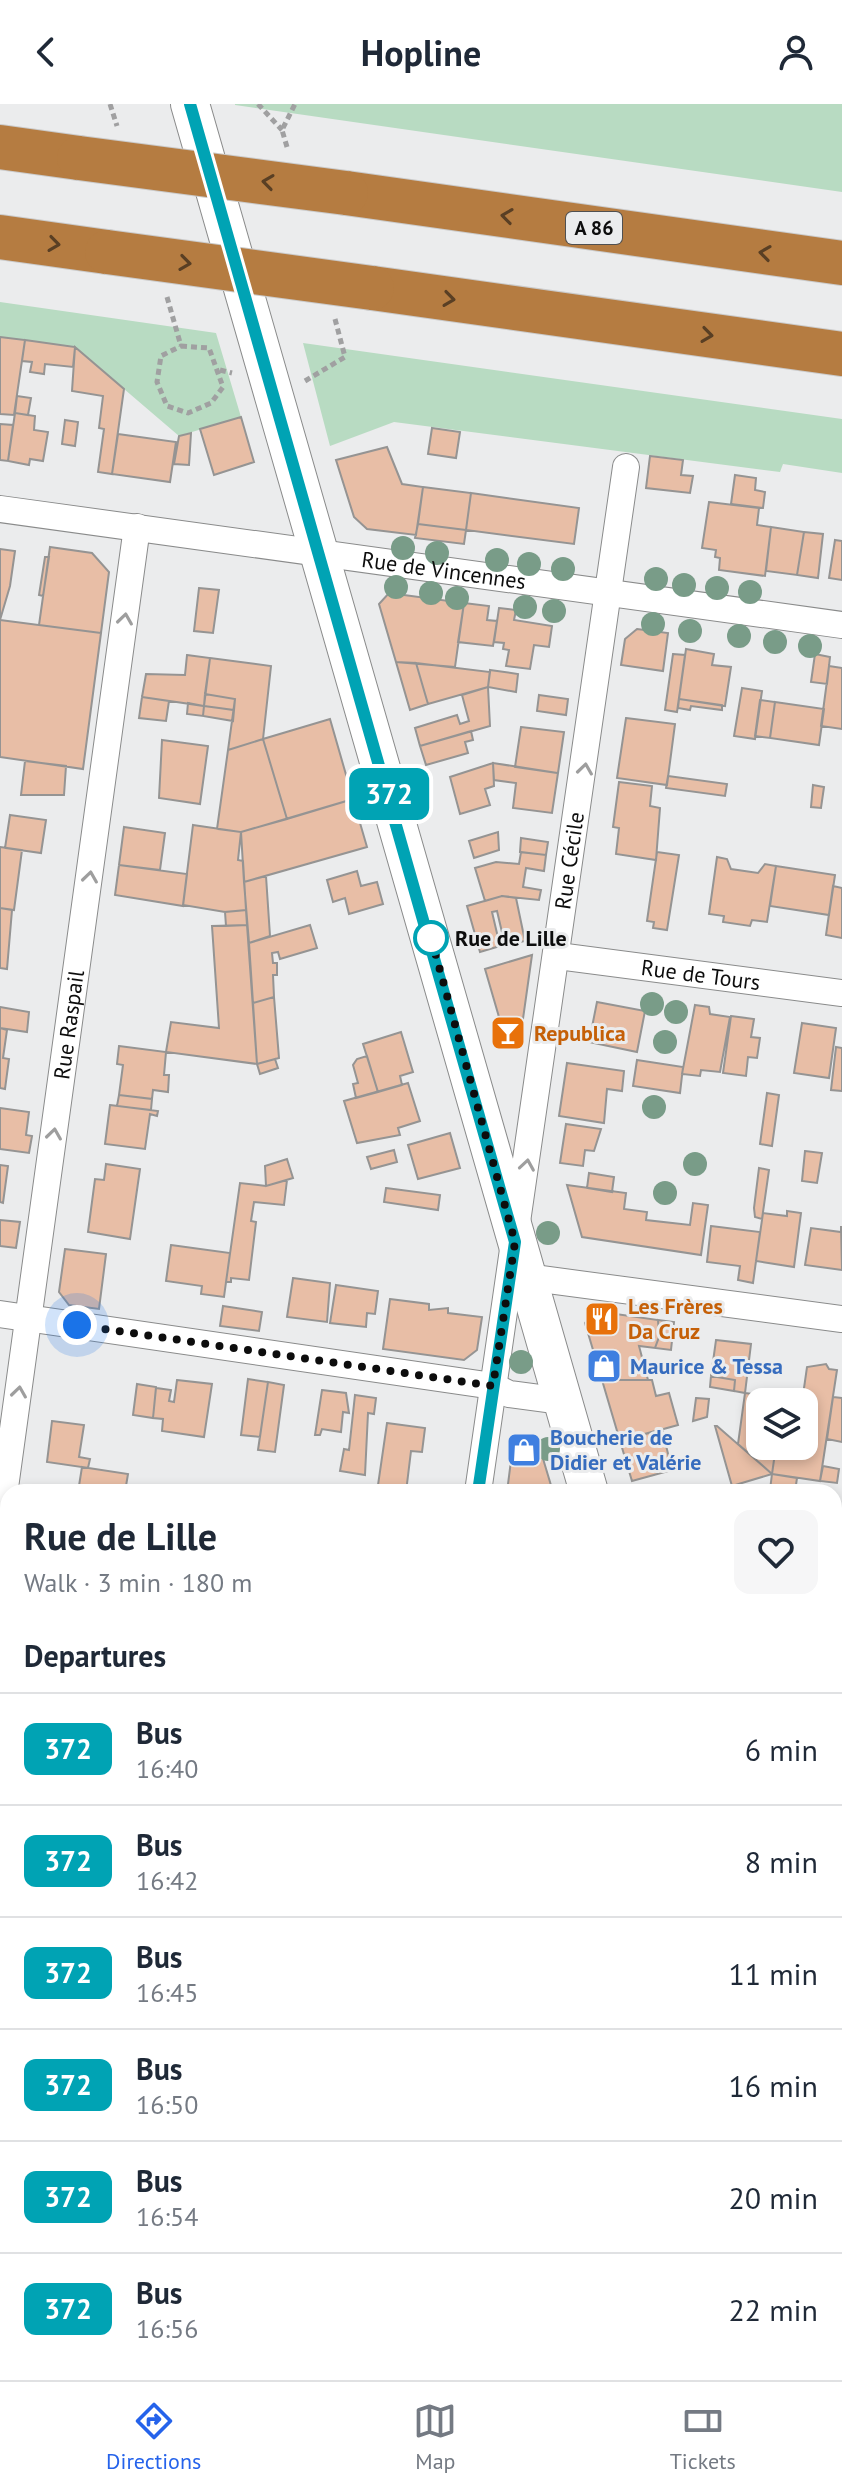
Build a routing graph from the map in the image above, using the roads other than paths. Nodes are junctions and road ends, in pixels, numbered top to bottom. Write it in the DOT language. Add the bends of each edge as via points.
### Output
graph roads {
  1 [pos="190,104"];
  2 [pos="0,147"];
  3 [pos="0,237"];
  4 [pos="842,263"];
  5 [pos="842,354"];
  6 [pos="626,467"];
  7 [pos="0,509"];
  8 [pos="137,527"];
  9 [pos="320,553"];
  10 [pos="611,593"];
  11 [pos="842,625"];
  12 [pos="558,956"];
  13 [pos="842,993"];
  14 [pos="520,1259"];
  15 [pos="0,1314"];
  16 [pos="29,1318"];
  17 [pos="842,1319"];
  18 [pos="493,1386"];
  19 [pos="562,1401"];
  20 [pos="6,1484"];
  21 [pos="479,1484"];
  22 [pos="587,1484"];
  1 -- 9 [label="main road"];
  4 -- 2 [label="highway, A 86, one-way, bridge"];
  3 -- 5 [label="highway, one-way, bridge"];
  6 -- 10 [label="street, Rue Cécile"];
  7 -- 8 [label="street, Rue de Vincennes"];
  8 -- 9 [label="street, Rue de Vincennes"];
  16 -- 8 [label="street, Rue Raspail, one-way"];
  9 -- 10 [label="street, Rue de Vincennes"];
  9 -- 14 [label="main road"];
  10 -- 11 [label="street, Rue de Vincennes"];
  12 -- 10 [label="street, Rue Cécile, one-way"];
  12 -- 13 [label="street, Rue de Tours"];
  14 -- 12 [label="street, Rue Cécile, one-way"];
  14 -- 17 [label="street"];
  14 -- 18 [label="street, Rue Cécile"];
  14 -- 19 [label="main road"];
  15 -- 16 [label="street"];
  16 -- 18 [label="street"];
  20 -- 16 [label="street, Rue Raspail, one-way"];
  18 -- 19 [label="street" via="509,1394"];
  18 -- 21 [label="street, Rue Cécile"];
  19 -- 22 [label="main road"];
}
